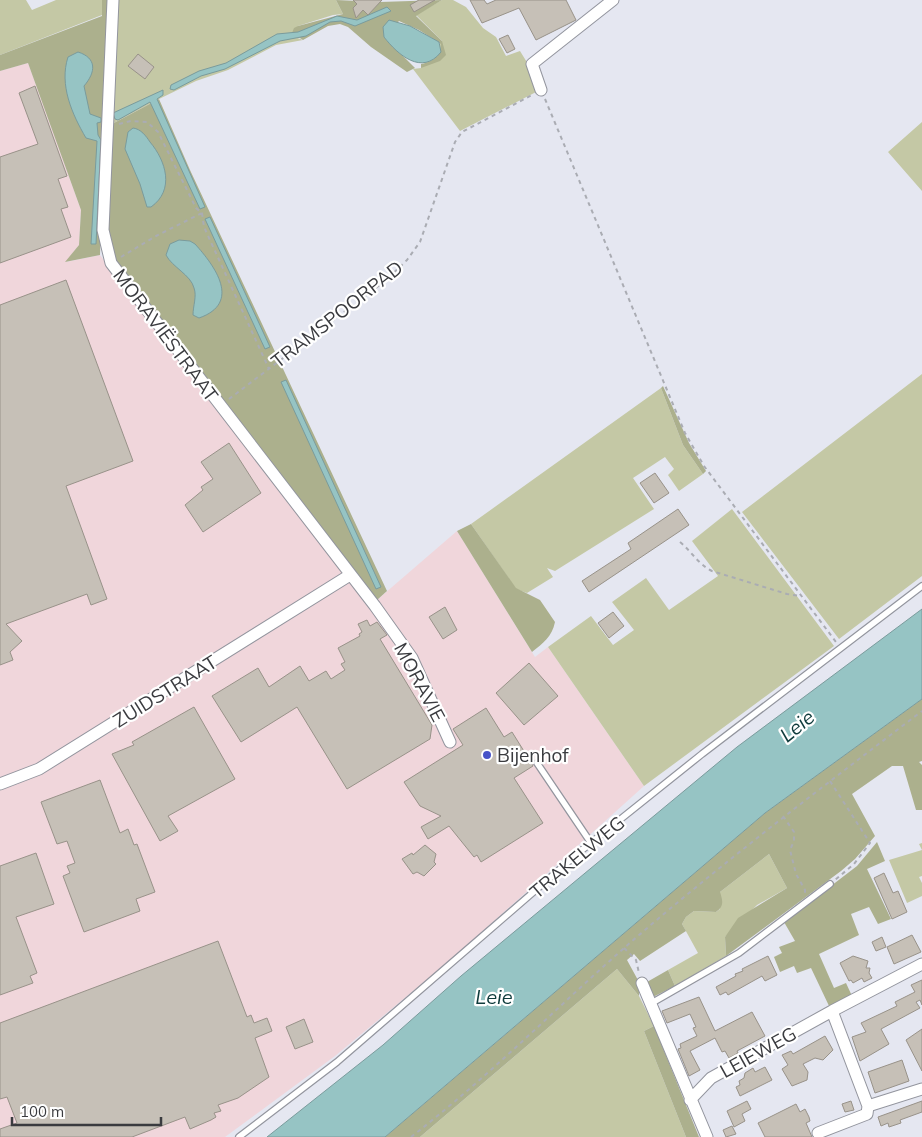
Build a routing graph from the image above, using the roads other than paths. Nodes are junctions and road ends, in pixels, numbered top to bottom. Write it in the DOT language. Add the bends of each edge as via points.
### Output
graph roads {
  1 [pos="113,0"];
  2 [pos="613,0"];
  3 [pos="541,90"];
  4 [pos="328,546"];
  5 [pos="350,575"];
  6 [pos="922,586"];
  7 [pos="450,742"];
  8 [pos="537,762"];
  9 [pos="0,784"];
  10 [pos="591,843"];
  11 [pos="830,884"];
  12 [pos="922,964"];
  13 [pos="642,983"];
  14 [pos="650,1004"];
  15 [pos="832,1011"];
  16 [pos="922,1089"];
  17 [pos="690,1100"];
  18 [pos="868,1106"];
  19 [pos="818,1133"];
  20 [pos="239,1137"];
  21 [pos="707,1137"];
  1 -- 4 [label="street, MORAVIËSTRAAT" via="103,230 111,263"];
  2 -- 3 [label="street" via="532,64"];
  4 -- 5 [label="street, MORAVIE"];
  5 -- 7 [label="street, MORAVIE" via="412,658"];
  5 -- 9 [label="street, ZUIDSTRAAT" via="39,770"];
  6 -- 10 [label="lane, TRAKELWEG"];
  8 -- 10 [label="lane"];
  10 -- 20 [label="lane, TRAKELWEG" via="337,1062"];
  11 -- 14 [label="lane" via="739,953"];
  12 -- 15 [label="street, LEIEWEG"];
  13 -- 14 [label="street"];
  14 -- 17 [label="street"];
  15 -- 17 [label="street, LEIEWEG" via="711,1078"];
  15 -- 18 [label="street"];
  16 -- 18 [label="street"];
  17 -- 21 [label="street"];
  18 -- 19 [label="street" via="867,1114"];
}
